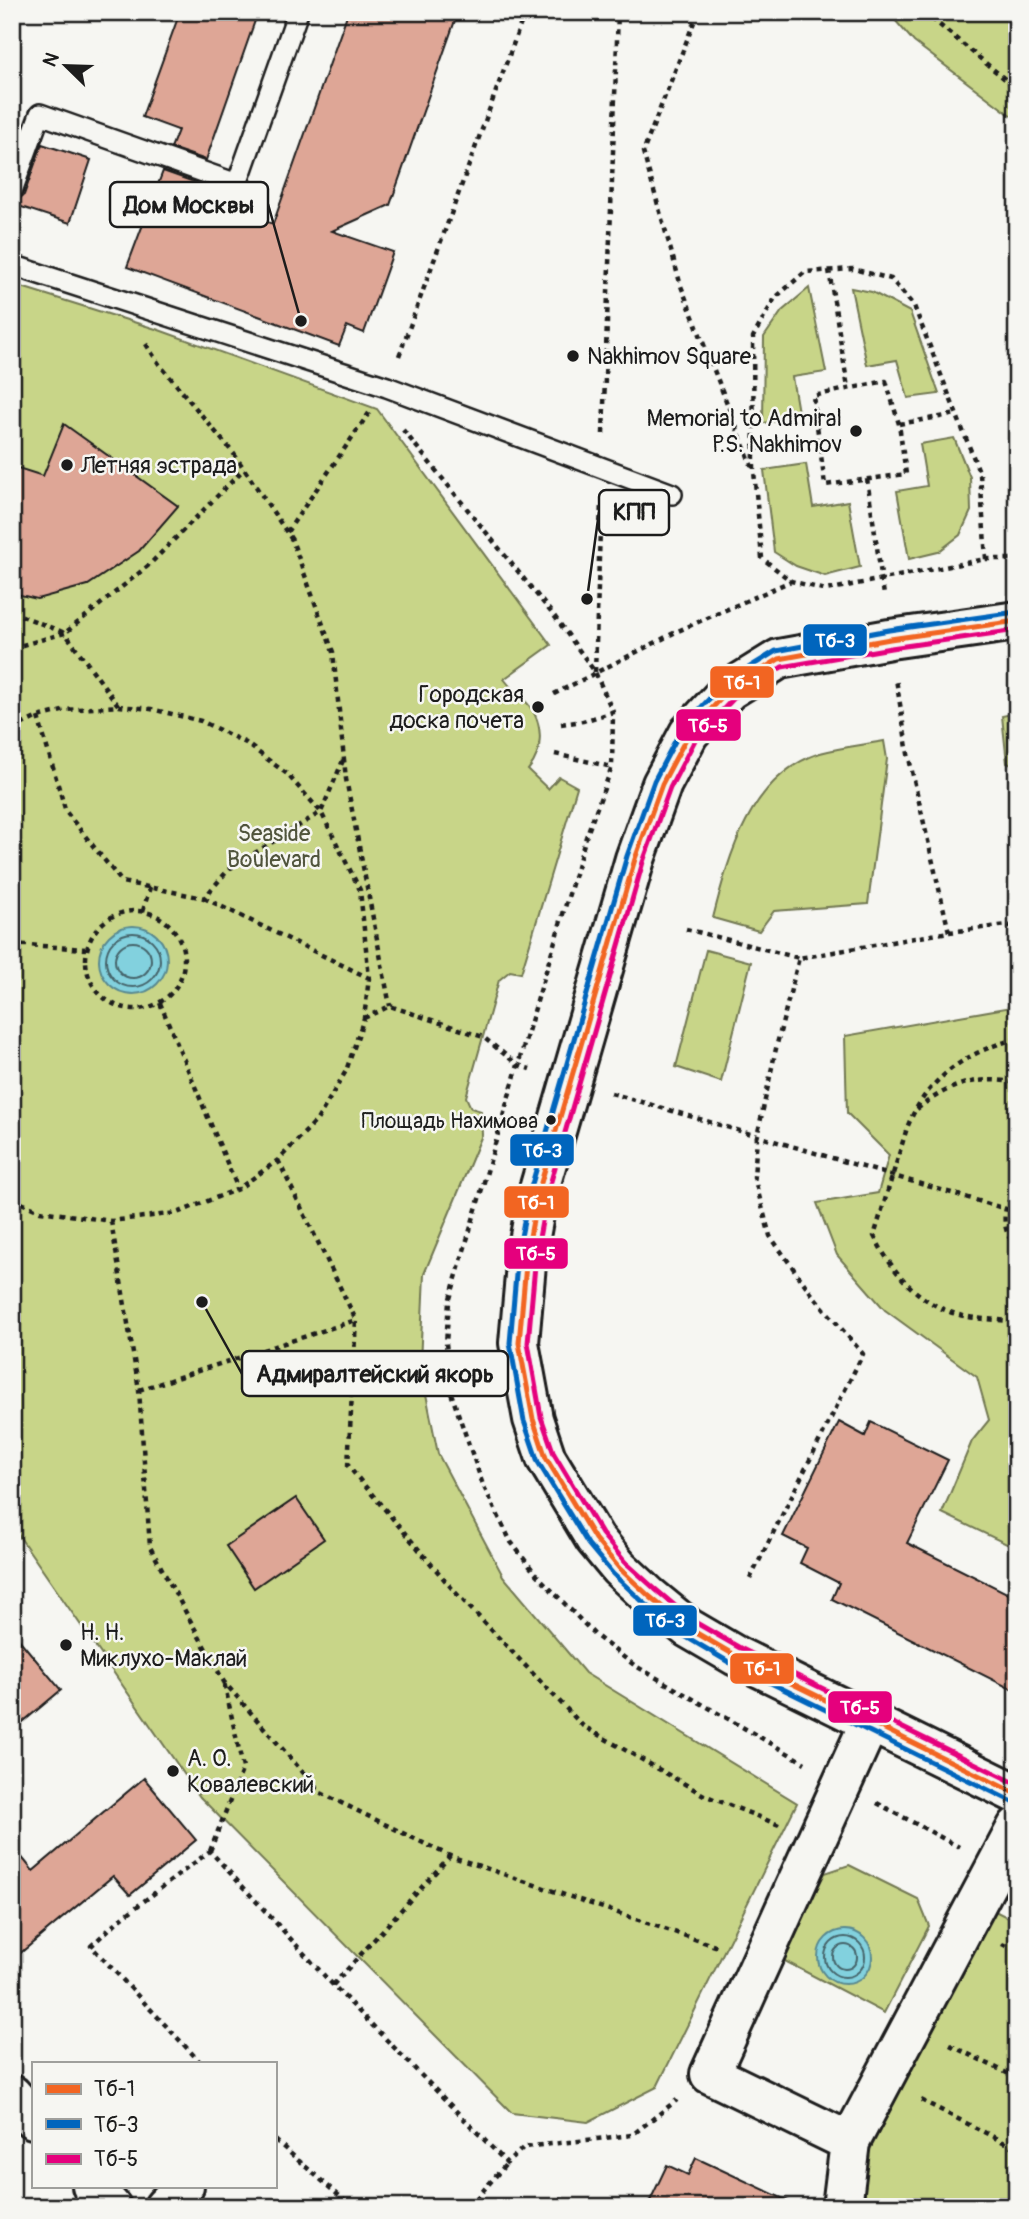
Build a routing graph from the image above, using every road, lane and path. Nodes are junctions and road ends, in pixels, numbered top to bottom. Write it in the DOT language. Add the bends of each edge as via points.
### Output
graph roads {
  1 [pos="298,12"];
  2 [pos="525,12"];
  3 [pos="618,12"];
  4 [pos="698,12"];
  5 [pos="924,12"];
  6 [pos="1017,89"];
  7 [pos="12,191"];
  8 [pos="12,265"];
  9 [pos="829,270"];
  10 [pos="116,300"];
  11 [pos="848,388"];
  12 [pos="383,394"];
  13 [pos="957,415"];
  14 [pos="899,424"];
  15 [pos="819,439"];
  16 [pos="754,449"];
  17 [pos="244,469"];
  18 [pos="602,469"];
  19 [pos="754,471"];
  20 [pos="867,480"];
  21 [pos="672,494"];
  22 [pos="287,532"];
  23 [pos="986,559"];
  24 [pos="1017,559"];
  25 [pos="881,579"];
  26 [pos="791,581"];
  27 [pos="884,595"];
  28 [pos="12,612"];
  29 [pos="1017,621"];
  30 [pos="65,634"];
  31 [pos="12,648"];
  32 [pos="595,672"];
  33 [pos="895,673"];
  34 [pos="554,694"];
  35 [pos="119,706"];
  36 [pos="613,712"];
  37 [pos="38,717"];
  38 [pos="561,723"];
  39 [pos="12,729"];
  40 [pos="555,754"];
  41 [pos="344,757"];
  42 [pos="612,767"];
  43 [pos="321,812"];
  44 [pos="149,887"];
  45 [pos="204,898"];
  46 [pos="142,911"];
  47 [pos="1017,921"];
  48 [pos="1008,925"];
  49 [pos="686,929"];
  50 [pos="1017,929"];
  51 [pos="949,932"];
  52 [pos="12,944"];
  53 [pos="86,949"];
  54 [pos="799,958"];
  55 [pos="369,978"];
  56 [pos="160,1003"];
  57 [pos="390,1006"];
  58 [pos="364,1018"];
  59 [pos="483,1037"];
  60 [pos="1017,1039"];
  61 [pos="537,1072"];
  62 [pos="1017,1083"];
  63 [pos="604,1091"];
  64 [pos="913,1112"];
  65 [pos="757,1137"];
  66 [pos="278,1160"];
  67 [pos="893,1177"];
  68 [pos="238,1189"];
  69 [pos="1017,1190"];
  70 [pos="12,1199"];
  71 [pos="1006,1209"];
  72 [pos="111,1222"];
  73 [pos="1017,1248"];
  74 [pos="356,1320"];
  75 [pos="1017,1322"];
  76 [pos="139,1390"];
  77 [pos="750,1579"];
  78 [pos="224,1682"];
  79 [pos="870,1722"];
  80 [pos="842,1785"];
  81 [pos="1017,1794"];
  82 [pos="1017,1827"];
  83 [pos="817,1840"];
  84 [pos="210,1851"];
  85 [pos="450,1856"];
  86 [pos="996,1867"];
  87 [pos="761,1962"];
  88 [pos="333,1985"];
  89 [pos="912,2025"];
  90 [pos="200,2062"];
  91 [pos="710,2074"];
  92 [pos="1017,2078"];
  93 [pos="883,2080"];
  94 [pos="12,2095"];
  95 [pos="32,2118"];
  96 [pos="276,2141"];
  97 [pos="850,2142"];
  98 [pos="1017,2149"];
  99 [pos="507,2164"];
  100 [pos="182,2188"];
  101 [pos="163,2207"];
  102 [pos="352,2207"];
  103 [pos="470,2207"];
  104 [pos="842,2207"];
  1 -- 7 [label="lane" via="237,184 40,114"];
  2 -- 12 [label="path"];
  3 -- 18 [label="path"];
  4 -- 19 [label="path" via="643,152 681,286"];
  5 -- 6 [label="path"];
  8 -- 10 [label="lane"];
  9 -- 11 [label="path"];
  9 -- 13 [label="path" via="852,269 891,279 914,306"];
  9 -- 16 [label="path" via="804,272 775,298 753,337"];
  10 -- 12 [label="lane"];
  10 -- 17 [label="path" via="159,364"];
  11 -- 14 [label="path" via="886,382"];
  11 -- 15 [label="path" via="813,396"];
  12 -- 18 [label="lane"];
  12 -- 22 [label="path"];
  12 -- 32 [label="path"];
  13 -- 14 [label="path"];
  13 -- 23 [label="path" via="980,474"];
  14 -- 20 [label="path" via="906,474"];
  15 -- 16 [label="path"];
  15 -- 20 [label="path" via="825,485"];
  16 -- 19 [label="path"];
  17 -- 22 [label="path"];
  17 -- 30 [label="path" via="149,565"];
  18 -- 21 [label="lane"];
  18 -- 32 [label="path"];
  19 -- 26 [label="path" via="762,558"];
  20 -- 25 [label="path"];
  22 -- 41 [label="path" via="333,652"];
  23 -- 24 [label="path"];
  23 -- 25 [label="path"];
  25 -- 26 [label="path" via="826,590"];
  25 -- 27 [label="path"];
  26 -- 32 [label="path"];
  28 -- 30 [label="path"];
  29 -- 79 [label="main road" via="779,659 729,690 689,733 662,784 635,859 541,1181 527,1253 519,1343 533,1419 546,1458 595,1539 619,1568 688,1628"];
  30 -- 31 [label="path"];
  30 -- 35 [label="path"];
  32 -- 34 [label="path"];
  32 -- 36 [label="path"];
  33 -- 51 [label="path" via="908,754"];
  35 -- 37 [label="path"];
  35 -- 43 [label="path" via="201,721 246,743 287,774"];
  36 -- 38 [label="path"];
  36 -- 42 [label="path"];
  37 -- 39 [label="path"];
  37 -- 44 [label="path" via="66,812 122,883"];
  40 -- 42 [label="path"];
  41 -- 43 [label="path"];
  41 -- 57 [label="path"];
  42 -- 61 [label="path" via="586,837 517,1065"];
  43 -- 45 [label="path" via="229,869"];
  43 -- 55 [label="path" via="360,890"];
  44 -- 45 [label="path"];
  44 -- 46 [label="path"];
  45 -- 55 [label="path"];
  46 -- 53 [label="path" via="107,919"];
  46 -- 56 [label="path" via="159,917 181,943 181,976"];
  47 -- 48 [label="path"];
  48 -- 50 [label="path"];
  48 -- 51 [label="path"];
  49 -- 54 [label="path"];
  51 -- 54 [label="path"];
  52 -- 53 [label="path"];
  53 -- 56 [label="path" via="90,982 99,995 128,1009"];
  54 -- 65 [label="path"];
  55 -- 58 [label="path"];
  56 -- 68 [label="path"];
  57 -- 58 [label="path"];
  57 -- 59 [label="path"];
  58 -- 66 [label="path" via="346,1071 317,1120"];
  60 -- 64 [label="path" via="959,1062 940,1077"];
  62 -- 64 [label="path" via="996,1079 950,1087"];
  63 -- 65 [label="path"];
  64 -- 67 [label="path"];
  65 -- 67 [label="path"];
  65 -- 77 [label="path" via="754,1177 770,1236 863,1354"];
  66 -- 68 [label="path"];
  66 -- 74 [label="path"];
  67 -- 71 [label="path"];
  67 -- 75 [label="path" via="874,1236 907,1285 930,1303 957,1315"];
  68 -- 72 [label="path" via="177,1213"];
  69 -- 71 [label="path"];
  70 -- 72 [label="path" via="40,1211"];
  71 -- 73 [label="path" via="1004,1228"];
  72 -- 76 [label="path"];
  74 -- 76 [label="path"];
  74 -- 83 [label="path" via="348,1466 455,1592 583,1726 704,1795"];
  76 -- 78 [label="path" via="150,1548"];
  78 -- 84 [label="path" via="243,1769"];
  78 -- 85 [label="path" via="321,1793"];
  79 -- 80 [label="main road"];
  79 -- 81 [label="main road"];
  80 -- 83 [label="main road"];
  80 -- 86 [label="path"];
  82 -- 86 [label="main road"];
  83 -- 87 [label="main road"];
  84 -- 88 [label="path"];
  84 -- 90 [label="path" via="91,1946"];
  85 -- 87 [label="path"];
  85 -- 88 [label="path"];
  86 -- 89 [label="main road"];
  87 -- 91 [label="main road"];
  88 -- 99 [label="path"];
  89 -- 92 [label="path"];
  89 -- 93 [label="main road"];
  91 -- 97 [label="main road"];
  91 -- 99 [label="path" via="632,2135 524,2147"];
  93 -- 97 [label="main road"];
  93 -- 98 [label="path"];
  94 -- 95 [label="main road"];
  96 -- 102 [label="path"];
  97 -- 104 [label="main road"];
  99 -- 103 [label="path"];
  100 -- 101 [label="main road"];
}
